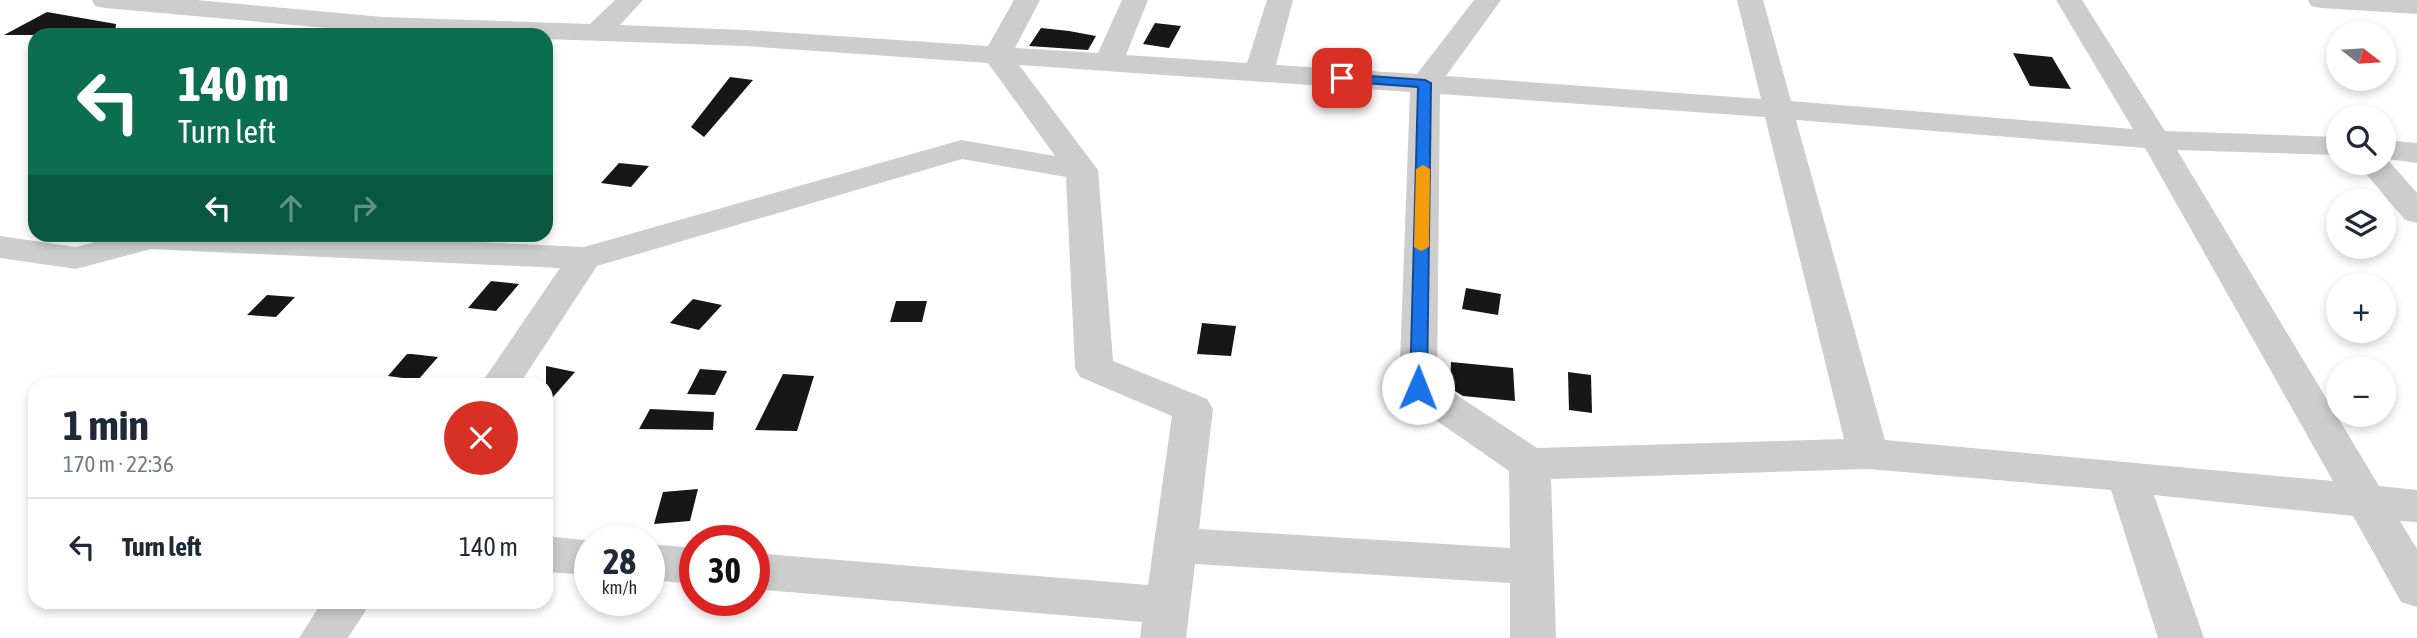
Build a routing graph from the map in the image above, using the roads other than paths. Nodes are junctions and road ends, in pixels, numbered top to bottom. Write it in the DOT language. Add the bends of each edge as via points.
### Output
graph roads {
  1 [pos="105,0"];
  2 [pos="311,0"];
  3 [pos="630,0"];
  4 [pos="1027,0"];
  5 [pos="1135,0"];
  6 [pos="1280,0"];
  7 [pos="1488,0"];
  8 [pos="1750,0"];
  9 [pos="2069,0"];
  10 [pos="2321,0"];
  11 [pos="2387,2"];
  12 [pos="2417,6"];
  13 [pos="286,16"];
  14 [pos="475,28"];
  15 [pos="553,31"];
  16 [pos="2417,31"];
  17 [pos="598,32"];
  18 [pos="997,55"];
  19 [pos="1110,62"];
  20 [pos="1259,72"];
  21 [pos="1425,83"];
  22 [pos="1779,109"];
  23 [pos="2156,140"];
  24 [pos="2326,146"];
  25 [pos="2396,150"];
  26 [pos="2417,153"];
  27 [pos="1082,170"];
  28 [pos="2384,175"];
  29 [pos="2417,213"];
  30 [pos="135,242"];
  31 [pos="237,242"];
  32 [pos="0,247"];
  33 [pos="584,258"];
  34 [pos="504,378"];
  35 [pos="1868,454"];
  36 [pos="1530,464"];
  37 [pos="2127,476"];
  38 [pos="2366,501"];
  39 [pos="2417,506"];
  40 [pos="1175,545"];
  41 [pos="553,555"];
  42 [pos="574,557"];
  43 [pos="1532,567"];
  44 [pos="770,573"];
  45 [pos="2417,589"];
  46 [pos="343,609"];
  47 [pos="1165,621"];
  48 [pos="322,638"];
  49 [pos="1533,638"];
  50 [pos="2181,638"];
  1 -- 13 [label="street"];
  2 -- 13 [label="street"];
  3 -- 17 [label="street"];
  4 -- 18 [label="street"];
  5 -- 19 [label="street"];
  6 -- 20 [label="street"];
  7 -- 21 [label="street"];
  8 -- 22 [label="street"];
  9 -- 23 [label="street"];
  10 -- 11 [label="street"];
  11 -- 12 [label="street"];
  11 -- 16 [label="street"];
  13 -- 14 [label="street"];
  15 -- 17 [label="street"];
  17 -- 18 [label="street"];
  18 -- 19 [label="street"];
  18 -- 27 [label="street"];
  19 -- 20 [label="street"];
  20 -- 21 [label="street"];
  21 -- 22 [label="street"];
  21 -- 36 [label="street" via="1418,388"];
  22 -- 23 [label="street"];
  22 -- 35 [label="street"];
  23 -- 24 [label="street"];
  23 -- 38 [label="street"];
  25 -- 26 [label="street"];
  27 -- 33 [label="street" via="961,149"];
  27 -- 40 [label="street" via="1094,368 1193,409"];
  28 -- 29 [label="street"];
  30 -- 32 [label="street" via="76,258"];
  31 -- 33 [label="street"];
  33 -- 34 [label="street"];
  35 -- 36 [label="street"];
  35 -- 37 [label="street"];
  36 -- 43 [label="street"];
  37 -- 38 [label="street"];
  37 -- 50 [label="street"];
  38 -- 39 [label="street"];
  38 -- 45 [label="street"];
  40 -- 43 [label="street"];
  40 -- 47 [label="street"];
  41 -- 42 [label="street"];
  43 -- 49 [label="street"];
  44 -- 47 [label="street"];
  46 -- 48 [label="street"];
}
